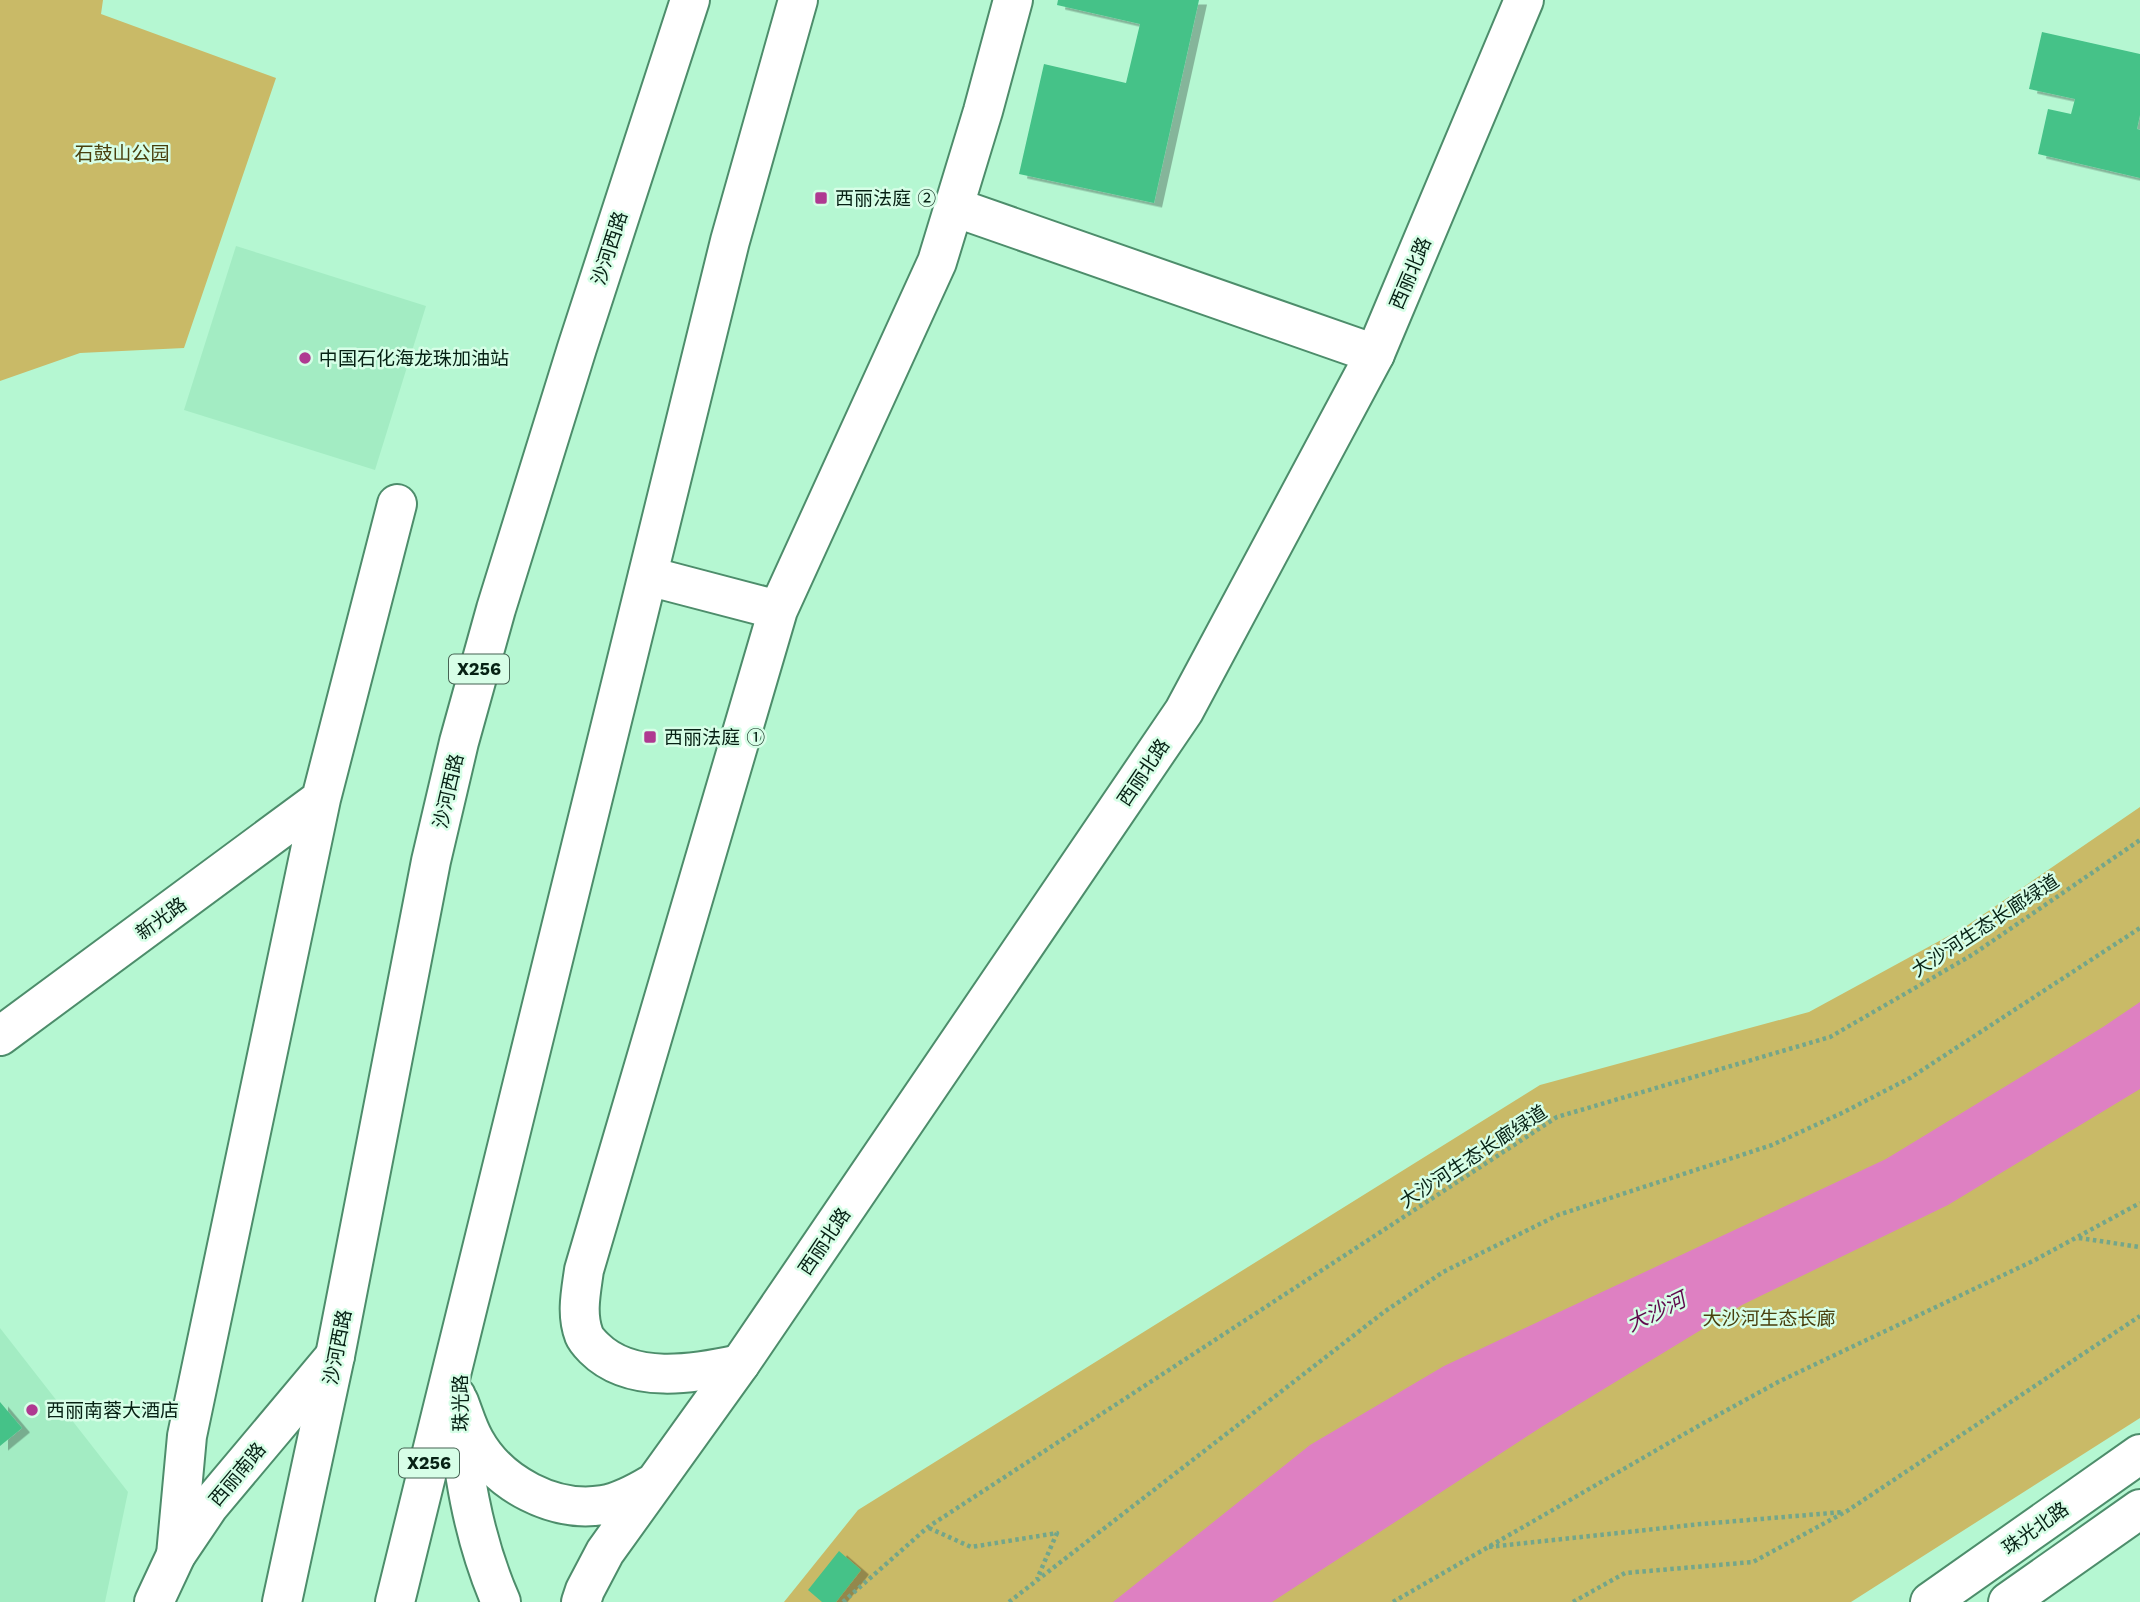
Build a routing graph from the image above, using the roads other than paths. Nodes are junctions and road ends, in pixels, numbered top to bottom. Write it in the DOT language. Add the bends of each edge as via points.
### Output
graph roads {
  1 [pos="690,0"];
  2 [pos="798,0"];
  3 [pos="1013,0"];
  4 [pos="1524,0"];
  5 [pos="954,207"];
  6 [pos="1375,354"];
  7 [pos="397,503"];
  8 [pos="648,576"];
  9 [pos="778,610"];
  10 [pos="321,799"];
  11 [pos="0,1036"];
  12 [pos="463,1324"];
  13 [pos="335,1356"];
  14 [pos="740,1364"];
  15 [pos="456,1396"];
  16 [pos="2140,1454"];
  17 [pos="654,1483"];
  18 [pos="2140,1509"];
  19 [pos="176,1555"];
  20 [pos="154,1602"];
  21 [pos="282,1602"];
  22 [pos="395,1602"];
  23 [pos="500,1602"];
  24 [pos="581,1602"];
  25 [pos="1930,1602"];
  26 [pos="2008,1602"];
  1 -- 13 [label="street, 沙河西路 / X256" via="564,387 459,742 431,861"];
  2 -- 8 [label="street, X256" via="730,242"];
  3 -- 5 [label="street"];
  4 -- 6 [label="street, 西丽北路"];
  5 -- 6 [label="street"];
  5 -- 9 [label="street" via="937,262"];
  6 -- 14 [label="street, 西丽北路" via="1184,711"];
  7 -- 10 [label="street"];
  8 -- 9 [label="street"];
  8 -- 12 [label="street, X256"];
  9 -- 14 [label="street" via="584,1270 579,1307 584,1338 601,1355 625,1367 657,1374"];
  10 -- 11 [label="street, 新光路"];
  10 -- 19 [label="street" via="187,1436"];
  12 -- 15 [label="street, 珠光路"];
  12 -- 22 [label="street, X256"];
  13 -- 19 [label="street, 西丽南路" via="209,1506"];
  13 -- 21 [label="street, 沙河西路 / X256"];
  14 -- 17 [label="street, 西丽北路"];
  15 -- 17 [label="street, 西丽北路" via="475,1441 494,1466 546,1499 603,1505"];
  15 -- 23 [label="street, 珠光路" via="474,1523"];
  16 -- 25 [label="street, 珠光北路"];
  17 -- 24 [label="street, 西丽北路" via="605,1552"];
  18 -- 26 [label="street"];
  19 -- 20 [label="street, 西丽南路"];
}
